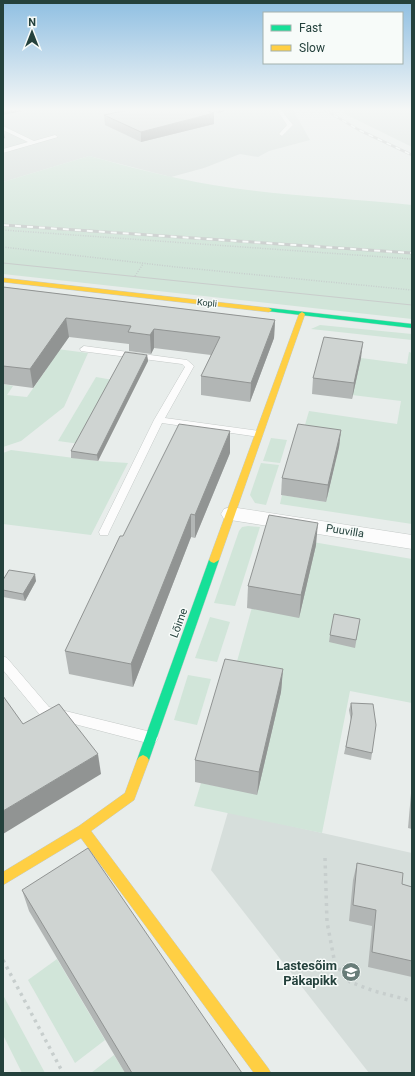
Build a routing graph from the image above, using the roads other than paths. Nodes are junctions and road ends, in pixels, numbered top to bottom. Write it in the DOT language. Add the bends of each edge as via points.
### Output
graph roads {
  1 [pos="3,280"];
  2 [pos="302,314"];
  3 [pos="412,326"];
  4 [pos="84,349"];
  5 [pos="159,420"];
  6 [pos="259,434"];
  7 [pos="231,514"];
  8 [pos="104,532"];
  9 [pos="412,542"];
  10 [pos="3,661"];
  11 [pos="151,738"];
  12 [pos="83,830"];
  13 [pos="3,879"];
  14 [pos="263,1073"];
  1 -- 2 [label="street, Kopli"];
  2 -- 3 [label="street, Kopli"];
  2 -- 6 [label="street, Lõime"];
  4 -- 5 [label="lane" via="184,362 190,366"];
  5 -- 6 [label="lane"];
  5 -- 8 [label="lane"];
  6 -- 7 [label="street, Lõime"];
  7 -- 9 [label="street, Puuvilla"];
  7 -- 11 [label="street, Lõime"];
  10 -- 11 [label="lane" via="45,711"];
  11 -- 12 [label="street, Lõime" via="130,796"];
  12 -- 13 [label="street, Lõime"];
  12 -- 14 [label="street"];
}
